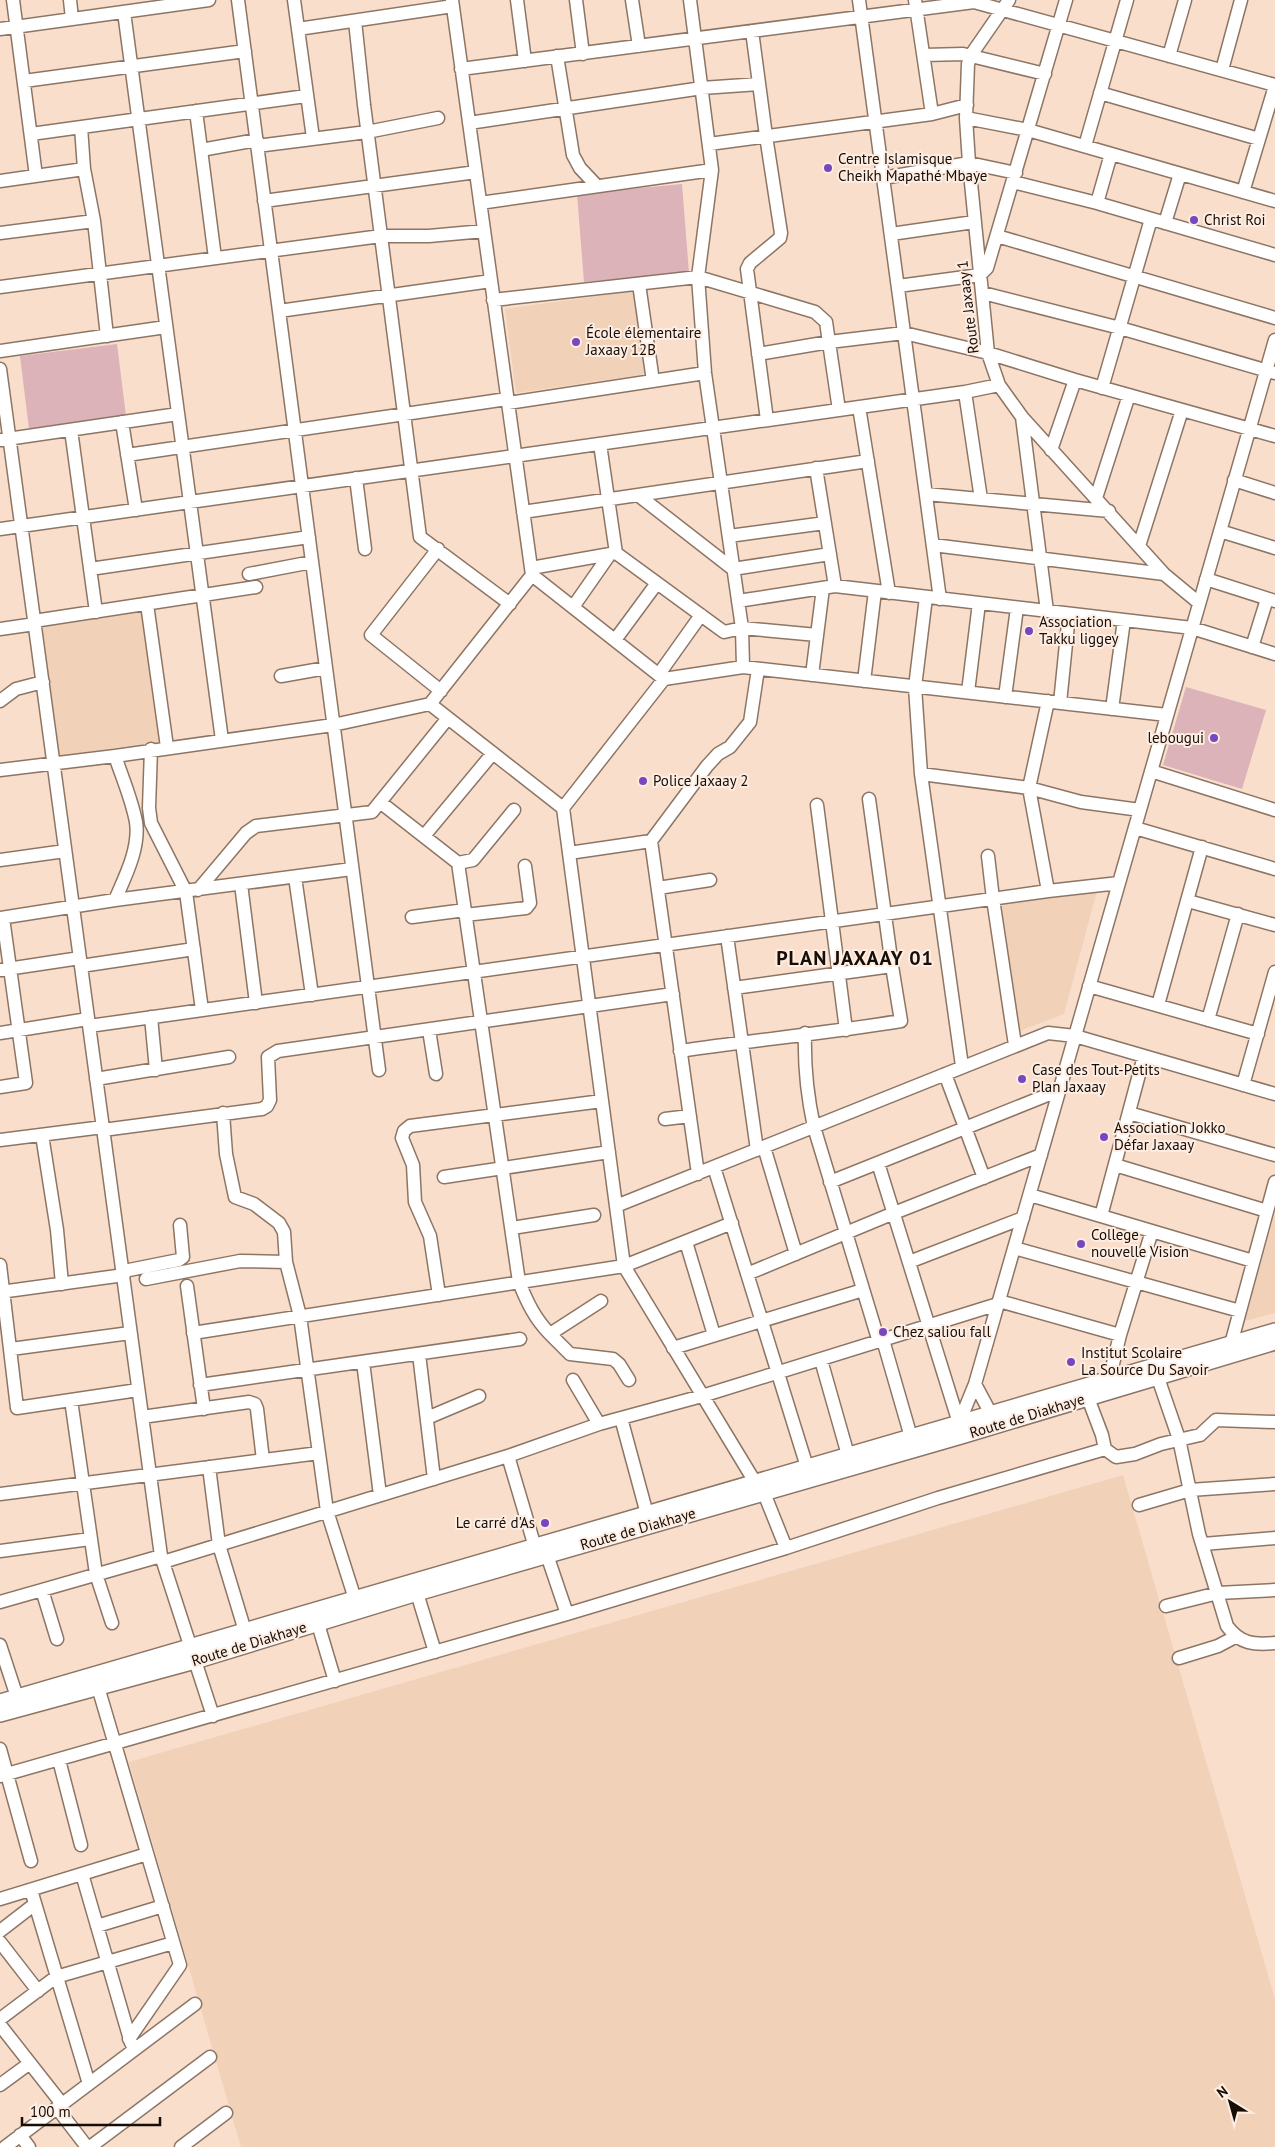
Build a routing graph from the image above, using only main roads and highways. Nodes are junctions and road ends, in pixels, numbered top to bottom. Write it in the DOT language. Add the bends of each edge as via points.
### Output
graph roads {
  1 [pos="1275,1331"];
  2 [pos="1275,1342"];
  3 [pos="993,1420"];
  4 [pos="960,1430"];
  5 [pos="759,1487"];
  6 [pos="541,1551"];
  7 [pos="193,1654"];
  8 [pos="0,1702"];
  9 [pos="0,1714"];
  1 -- 3 [label="main road, Route de Diakhaye" via="1109,1380"];
  2 -- 3 [label="main road, Route de Diakhaye" via="1088,1398"];
  3 -- 4 [label="main road, Route de Diakhaye"];
  4 -- 5 [label="main road, Route de Diakhaye"];
  4 -- 5 [label="main road, Route de Diakhaye" via="911,1437 807,1467"];
  5 -- 6 [label="main road, Route de Diakhaye"];
  5 -- 6 [label="main road, Route de Diakhaye" via="647,1514"];
  6 -- 7 [label="main road, Route de Diakhaye" via="318,1624"];
  6 -- 7 [label="main road, Route de Diakhaye" via="245,1631"];
  7 -- 8 [label="main road, Route de Diakhaye"];
  7 -- 9 [label="main road, Route de Diakhaye" via="98,1687"];
}
